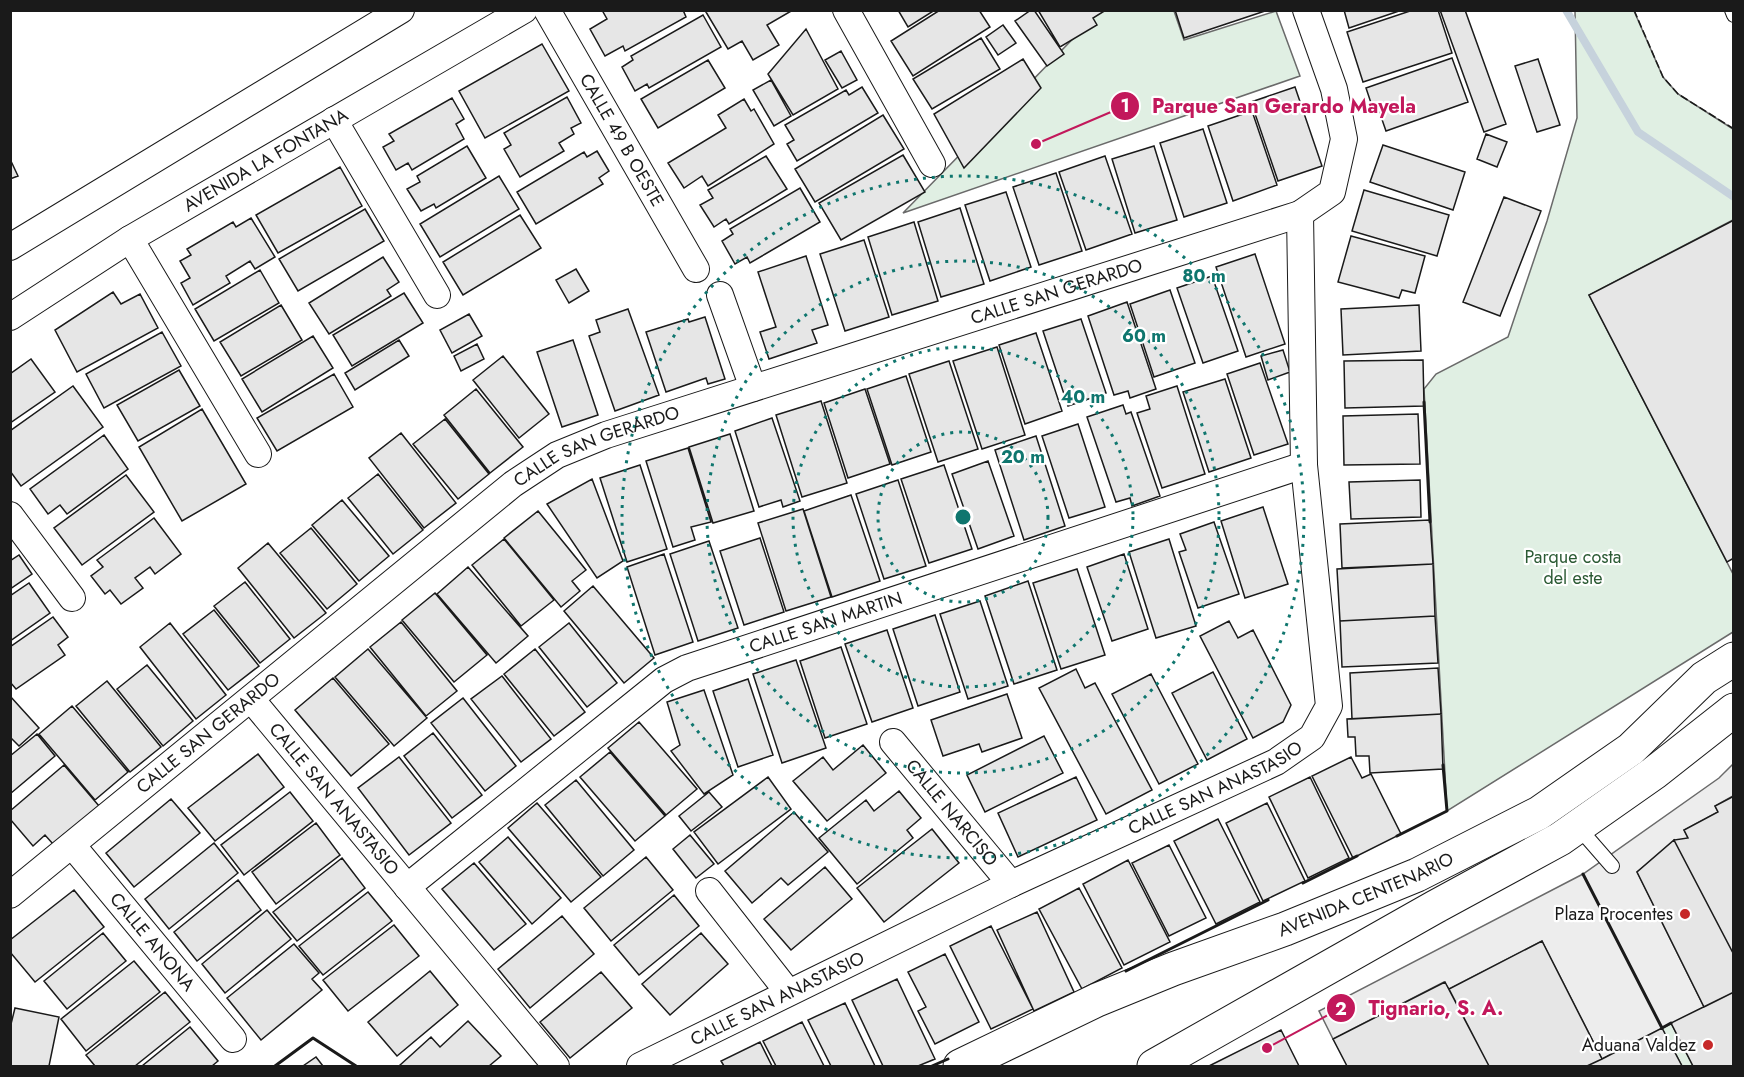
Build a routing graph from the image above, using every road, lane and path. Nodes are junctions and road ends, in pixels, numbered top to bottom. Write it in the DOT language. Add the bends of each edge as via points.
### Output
graph roads {
  1 [pos="401,10"];
  2 [pos="524,10"];
  3 [pos="547,10"];
  4 [pos="846,10"];
  5 [pos="1306,10"];
  6 [pos="334,120"];
  7 [pos="932,164"];
  8 [pos="1300,214"];
  9 [pos="130,239"];
  10 [pos="10,247"];
  11 [pos="696,269"];
  12 [pos="437,295"];
  13 [pos="720,295"];
  14 [pos="10,317"];
  15 [pos="753,388"];
  16 [pos="258,454"];
  17 [pos="1304,465"];
  18 [pos="10,515"];
  19 [pos="72,598"];
  20 [pos="1734,659"];
  21 [pos="251,699"];
  22 [pos="1734,710"];
  23 [pos="893,742"];
  24 [pos="1578,827"];
  25 [pos="72,845"];
  26 [pos="1612,866"];
  27 [pos="15,883"];
  28 [pos="1011,884"];
  29 [pos="407,886"];
  30 [pos="709,891"];
  31 [pos="789,992"];
  32 [pos="1036,1030"];
  33 [pos="234,1039"];
  34 [pos="556,1066"];
  35 [pos="640,1066"];
  36 [pos="960,1066"];
  37 [pos="1021,1066"];
  38 [pos="1154,1066"];
  1 -- 10 [label="street"];
  2 -- 6 [label="street, AVENIDA LA FONTANA"];
  3 -- 11 [label="street, CALLE 49 B OESTE"];
  4 -- 7 [label="street"];
  5 -- 8 [label="street, CALLE SAN GERARDO" via="1334,89 1344,139 1332,192"];
  6 -- 9 [label="street, AVENIDA LA FONTANA"];
  6 -- 12 [label="street"];
  8 -- 15 [label="street, CALLE SAN GERARDO"];
  8 -- 17 [label="street, CALLE SAN ANASTASIO"];
  9 -- 14 [label="street, AVENIDA LA FONTANA"];
  9 -- 16 [label="street"];
  13 -- 15 [label="street"];
  15 -- 21 [label="street, CALLE SAN GERARDO" via="606,435 557,455 513,484"];
  17 -- 28 [label="street, CALLE SAN ANASTASIO" via="1329,706 1312,737 1276,762"];
  17 -- 29 [label="street, CALLE SAN MARTIN" via="687,668 664,680"];
  18 -- 19 [label="street"];
  20 -- 32 [label="main road, AVENIDA CENTENARIO" via="1704,678 1631,749 1539,813 1417,875 1285,929 1162,973"];
  21 -- 25 [label="street, CALLE SAN GERARDO"];
  21 -- 29 [label="street, CALLE SAN ANASTASIO"];
  22 -- 24 [label="main road, AVENIDA CENTENARIO"];
  23 -- 28 [label="street, CALLE NARCISO"];
  24 -- 26 [label="lane"];
  24 -- 38 [label="main road, AVENIDA CENTENARIO"];
  25 -- 27 [label="street, CALLE SAN GERARDO"];
  25 -- 33 [label="street, CALLE ANONA"];
  28 -- 31 [label="street, CALLE SAN ANASTASIO"];
  29 -- 34 [label="street, CALLE SAN ANASTASIO"];
  30 -- 31 [label="street"];
  31 -- 35 [label="street, CALLE SAN ANASTASIO"];
  32 -- 36 [label="main road, AVENIDA CENTENARIO"];
  32 -- 37 [label="main road" via="1024,1048"];
}
